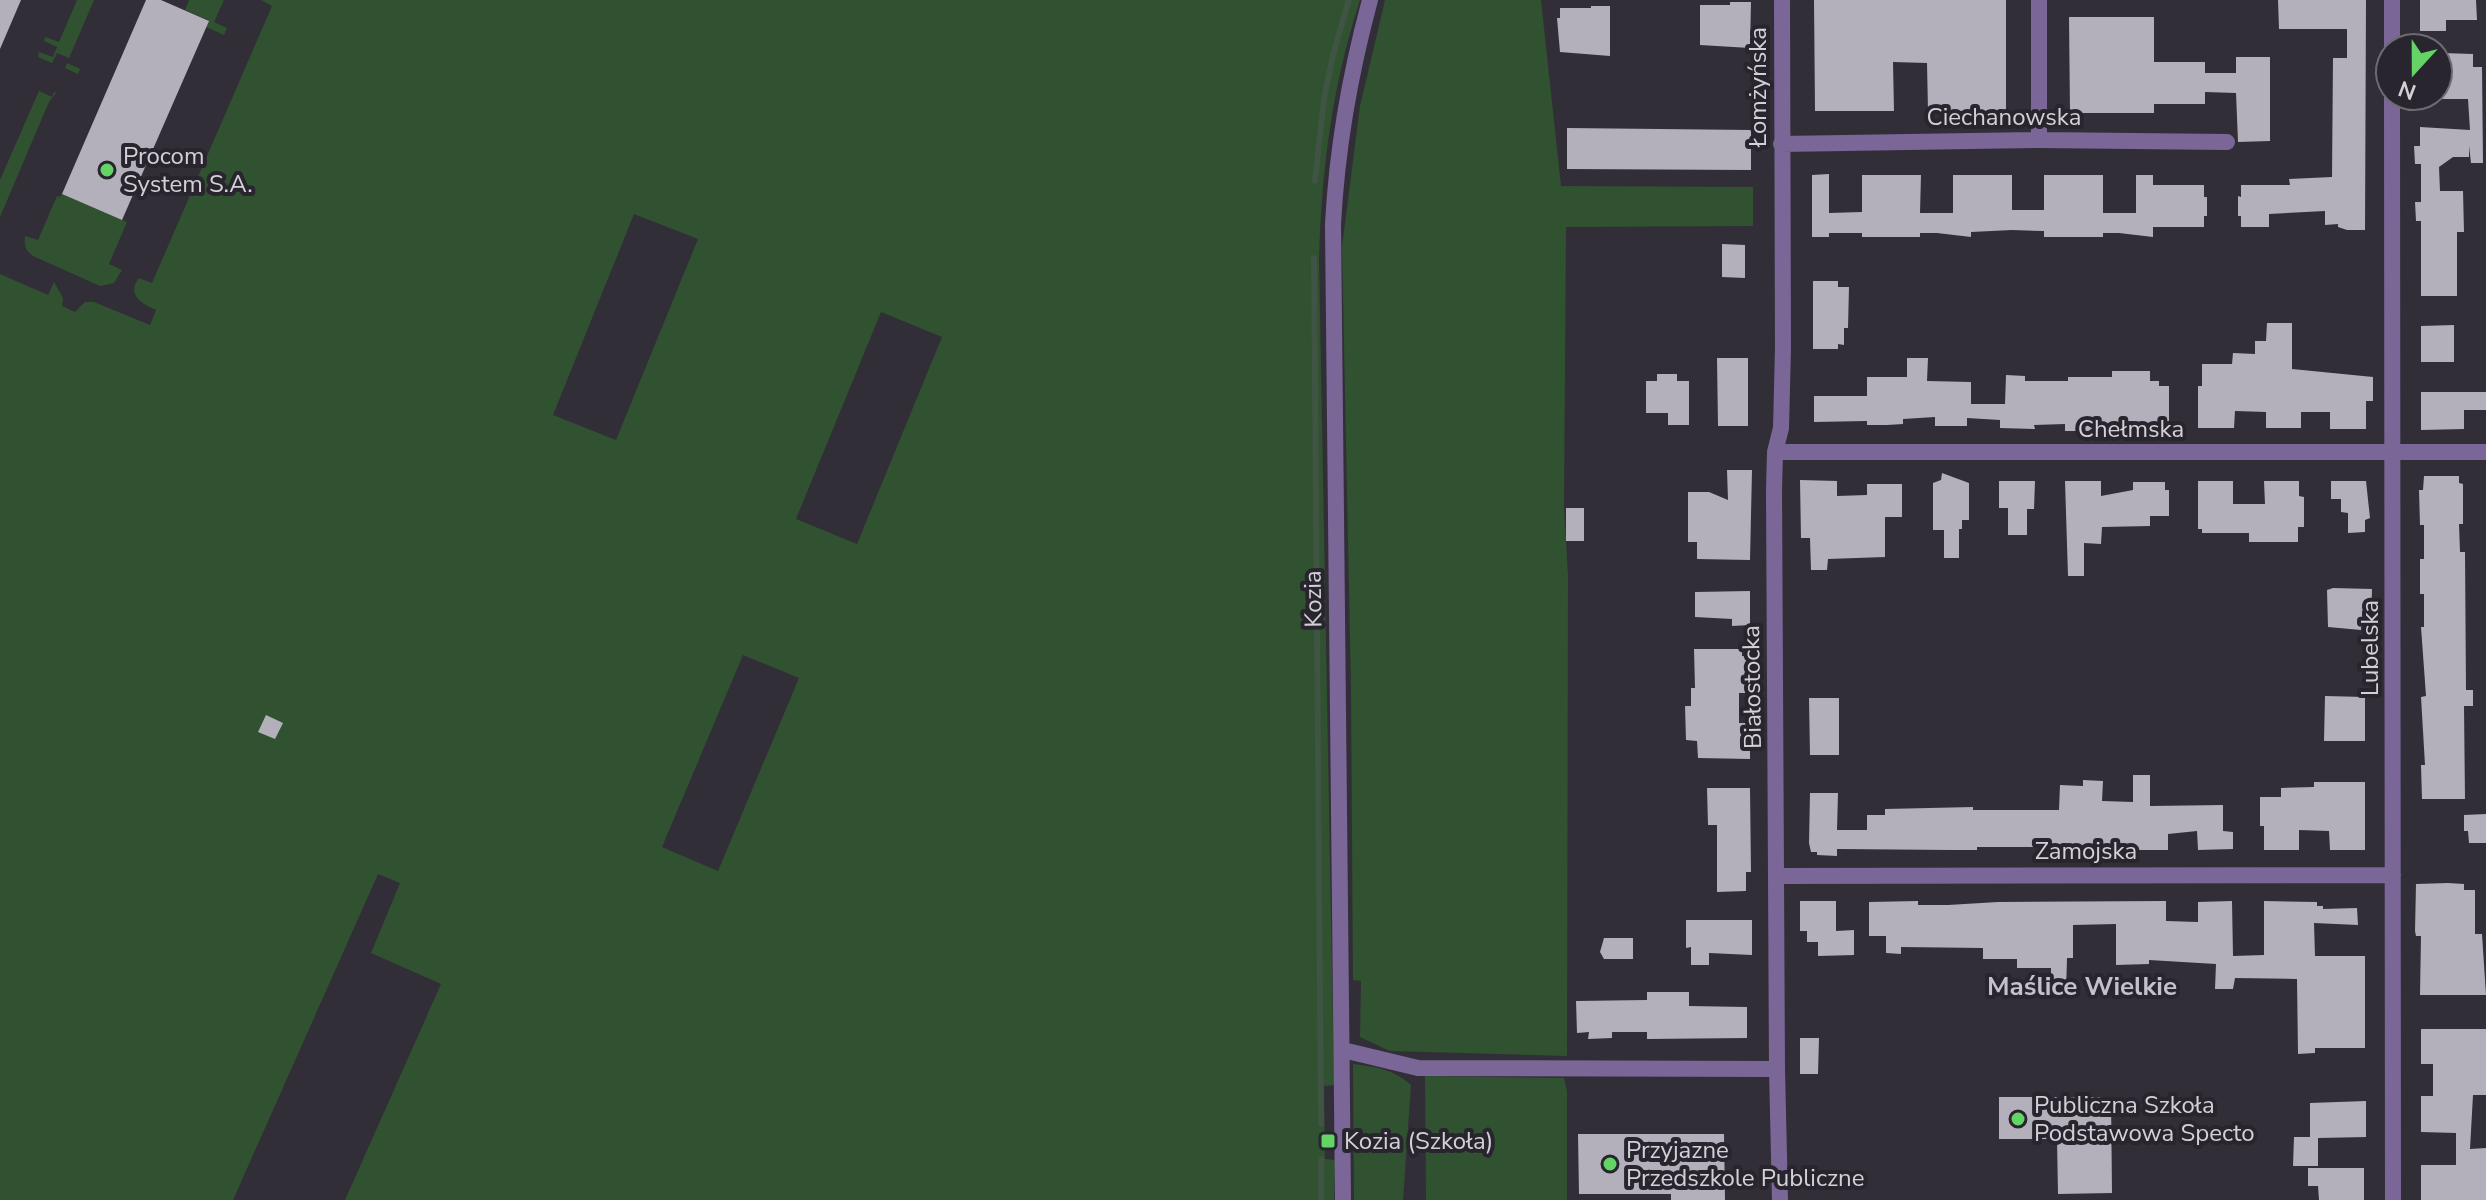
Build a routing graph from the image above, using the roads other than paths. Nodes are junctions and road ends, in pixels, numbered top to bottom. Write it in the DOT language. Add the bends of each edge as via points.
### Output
graph roads {
  1 [pos="1370,0"];
  2 [pos="1782,0"];
  3 [pos="2039,0"];
  4 [pos="2392,0"];
  5 [pos="2392,32"];
  6 [pos="2392,112"];
  7 [pos="2039,140"];
  8 [pos="2227,142"];
  9 [pos="1781,144"];
  10 [pos="1781,174"];
  11 [pos="1775,452"];
  12 [pos="2394,452"];
  13 [pos="2486,452"];
  14 [pos="2393,875"];
  15 [pos="1778,876"];
  16 [pos="1343,1050"];
  17 [pos="1777,1069"];
  18 [pos="1343,1200"];
  19 [pos="1780,1200"];
  20 [pos="2393,1200"];
  1 -- 16 [label="street, Kozia" via="1344,118 1333,224"];
  2 -- 9 [label="street, Łomżyńska"];
  3 -- 7 [label="street"];
  4 -- 5 [label="street"];
  6 -- 12 [label="street, Lubelska"];
  7 -- 8 [label="street, Ciechanowska"];
  7 -- 9 [label="street, Ciechanowska"];
  9 -- 10 [label="street, Łomżyńska"];
  10 -- 11 [label="street, Białostocka" via="1783,348 1781,428"];
  11 -- 12 [label="street, Chełmska"];
  11 -- 15 [label="street, Białostocka"];
  12 -- 13 [label="street, Chełmska"];
  12 -- 14 [label="street, Lubelska"];
  14 -- 15 [label="street, Zamojska"];
  14 -- 20 [label="street, Lubelska"];
  15 -- 17 [label="street, Białostocka"];
  16 -- 17 [label="street" via="1412,1068"];
  16 -- 18 [label="street, Kozia"];
  17 -- 19 [label="street, Białostocka"];
}
